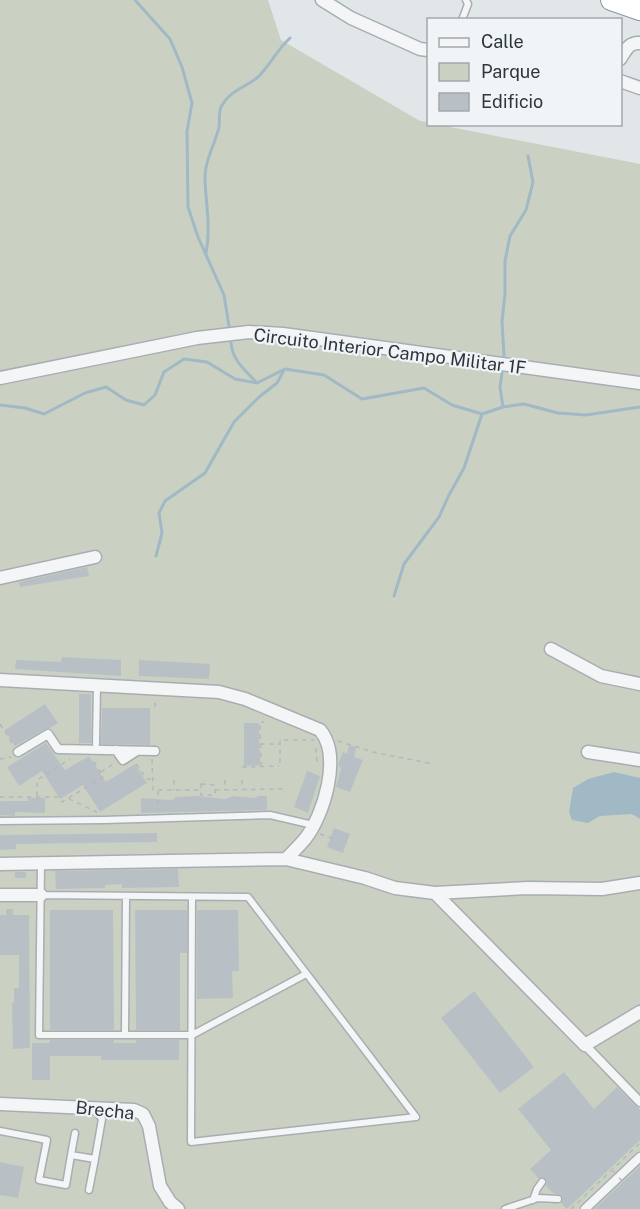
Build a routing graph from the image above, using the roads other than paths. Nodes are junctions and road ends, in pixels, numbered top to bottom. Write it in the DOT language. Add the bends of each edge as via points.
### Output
graph roads {
  1 [pos="322,0"];
  2 [pos="466,0"];
  3 [pos="611,0"];
  4 [pos="640,10"];
  5 [pos="463,18"];
  6 [pos="640,44"];
  7 [pos="427,50"];
  8 [pos="622,57"];
  9 [pos="622,81"];
  10 [pos="640,88"];
  11 [pos="0,378"];
  12 [pos="640,383"];
  13 [pos="95,557"];
  14 [pos="0,578"];
  15 [pos="551,649"];
  16 [pos="0,680"];
  17 [pos="640,684"];
  18 [pos="97,686"];
  19 [pos="96,744"];
  20 [pos="116,750"];
  21 [pos="154,751"];
  22 [pos="18,752"];
  23 [pos="588,752"];
  24 [pos="130,755"];
  25 [pos="640,760"];
  26 [pos="0,821"];
  27 [pos="315,829"];
  28 [pos="286,859"];
  29 [pos="41,863"];
  30 [pos="0,864"];
  31 [pos="640,883"];
  32 [pos="435,893"];
  33 [pos="0,895"];
  34 [pos="41,895"];
  35 [pos="126,896"];
  36 [pos="192,897"];
  37 [pos="306,974"];
  38 [pos="640,1012"];
  39 [pos="125,1035"];
  40 [pos="192,1035"];
  41 [pos="585,1045"];
  42 [pos="640,1102"];
  43 [pos="0,1104"];
  44 [pos="92,1107"];
  45 [pos="0,1131"];
  46 [pos="75,1133"];
  47 [pos="71,1155"];
  48 [pos="640,1157"];
  49 [pos="95,1159"];
  50 [pos="542,1182"];
  51 [pos="89,1190"];
  52 [pos="558,1199"];
  53 [pos="533,1200"];
  54 [pos="178,1209"];
  55 [pos="505,1209"];
  56 [pos="585,1209"];
  1 -- 7 [label="street" via="351,18"];
  2 -- 5 [label="lane"];
  3 -- 4 [label="highway"];
  6 -- 8 [label="street" via="629,45"];
  9 -- 10 [label="street"];
  11 -- 12 [label="street, Circuito Interior Campo Militar 1F" via="197,338 249,333 283,334"];
  13 -- 14 [label="street"];
  15 -- 17 [label="street" via="601,676"];
  16 -- 18 [label="street"];
  18 -- 19 [label="lane"];
  18 -- 27 [label="street" via="219,692 320,730 327,738 329,768 326,799"];
  20 -- 22 [label="street" via="58,749 48,734"];
  20 -- 24 [label="street"];
  20 -- 24 [label="street"];
  21 -- 24 [label="street"];
  23 -- 25 [label="street"];
  26 -- 27 [label="lane" via="270,815"];
  27 -- 28 [label="street"];
  28 -- 29 [label="street"];
  28 -- 32 [label="street" via="394,888"];
  29 -- 30 [label="street"];
  29 -- 34 [label="lane"];
  31 -- 32 [label="street" via="602,889"];
  32 -- 41 [label="street"];
  33 -- 34 [label="street"];
  34 -- 35 [label="lane"];
  34 -- 39 [label="lane" via="39,1035"];
  35 -- 36 [label="lane"];
  35 -- 39 [label="lane"];
  36 -- 37 [label="lane" via="248,897"];
  36 -- 40 [label="lane"];
  37 -- 40 [label="lane"];
  37 -- 40 [label="lane" via="416,1117 191,1142"];
  38 -- 41 [label="street"];
  39 -- 40 [label="lane"];
  41 -- 42 [label="street"];
  43 -- 44 [label="street, Brecha"];
  44 -- 49 [label="lane" via="102,1119"];
  44 -- 54 [label="street, Brecha" via="143,1114 149,1126 160,1186"];
  45 -- 47 [label="lane" via="47,1140 39,1180 66,1185"];
  46 -- 47 [label="lane"];
  47 -- 49 [label="lane"];
  48 -- 56 [label="street"];
  49 -- 51 [label="lane"];
  50 -- 53 [label="lane"];
  52 -- 53 [label="lane"];
  53 -- 55 [label="lane"];
}
